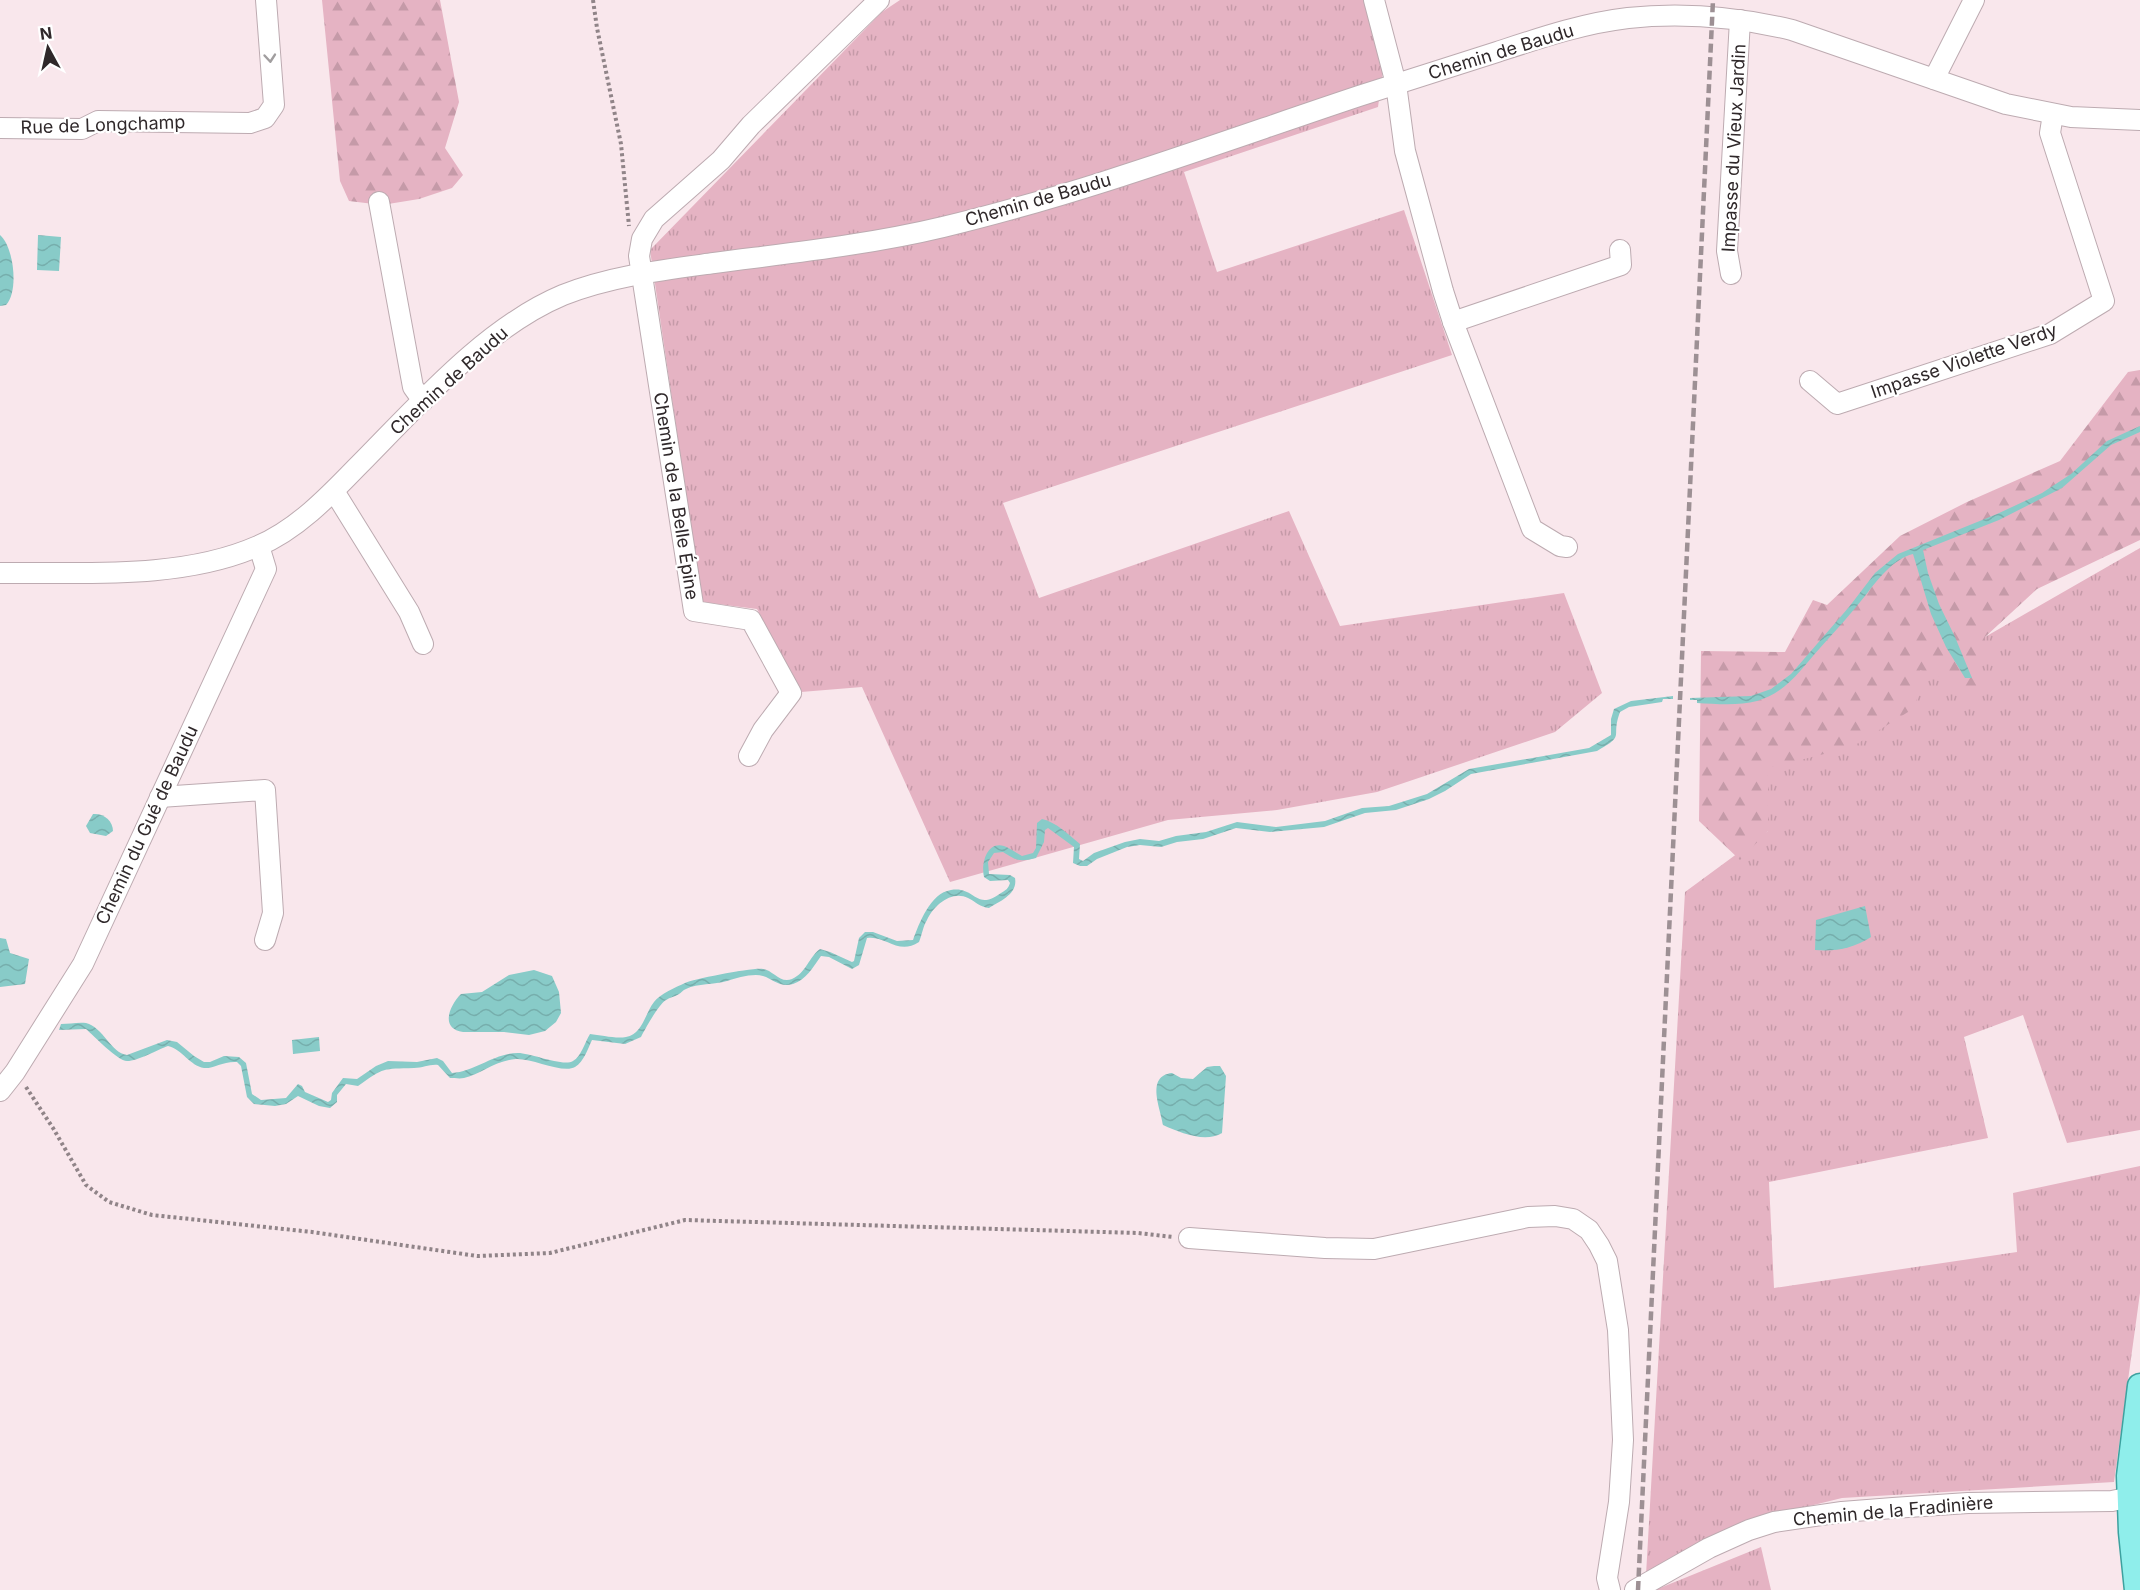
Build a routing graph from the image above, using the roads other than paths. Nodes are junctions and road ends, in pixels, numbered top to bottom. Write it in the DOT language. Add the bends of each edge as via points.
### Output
graph roads {
  1 [pos="266,0"];
  2 [pos="879,0"];
  3 [pos="1374,0"];
  4 [pos="1974,0"];
  5 [pos="1740,20"];
  6 [pos="1934,79"];
  7 [pos="1396,84"];
  8 [pos="2054,114"];
  9 [pos="2140,120"];
  10 [pos="0,128"];
  11 [pos="379,202"];
  12 [pos="1620,250"];
  13 [pos="642,273"];
  14 [pos="1731,274"];
  15 [pos="1453,322"];
  16 [pos="1810,381"];
  17 [pos="423,401"];
  18 [pos="334,491"];
  19 [pos="259,546"];
  20 [pos="1567,547"];
  21 [pos="0,573"];
  22 [pos="423,644"];
  23 [pos="749,756"];
  24 [pos="160,797"];
  25 [pos="265,940"];
  26 [pos="0,1091"];
  27 [pos="1189,1238"];
  28 [pos="2140,1386"];
  29 [pos="2135,1495"];
  30 [pos="1610,1590"];
  31 [pos="1635,1590"];
  32 [pos="2137,1590"];
  1 -- 10 [label="street, Rue de Longchamp, one-way" via="274,105 265,118 250,123 98,122 82,129"];
  2 -- 13 [label="street" via="751,125 721,160 654,219 642,238"];
  3 -- 7 [label="street"];
  4 -- 6 [label="street"];
  5 -- 6 [label="street, Chemin de Baudu" via="1792,30"];
  5 -- 7 [label="street, Chemin de Baudu" via="1686,15 1597,23"];
  5 -- 14 [label="street, Impasse du Vieux Jardin" via="1727,251"];
  6 -- 8 [label="street, Chemin de Baudu" via="2006,104"];
  7 -- 13 [label="street, Chemin de Baudu" via="1036,203 938,228"];
  7 -- 15 [label="street" via="1405,151"];
  8 -- 9 [label="street, Chemin de Baudu"];
  8 -- 16 [label="street, Impasse Violette Verdy" via="2050,133 2104,301 2050,334 1837,404"];
  11 -- 17 [label="street" via="413,387"];
  12 -- 15 [label="street" via="1621,265"];
  13 -- 17 [label="street, Chemin de Baudu" via="564,295 521,316"];
  13 -- 23 [label="street, Chemin de la Belle Épine" via="694,611 751,620 791,693"];
  15 -- 20 [label="street" via="1532,529"];
  17 -- 18 [label="street, Chemin de Baudu"];
  18 -- 19 [label="street, Chemin de Baudu" via="286,531"];
  18 -- 22 [label="street" via="409,612"];
  19 -- 21 [label="street, Chemin de Baudu" via="204,563 137,571"];
  19 -- 24 [label="street, Chemin du Gué de Baudu" via="266,569"];
  24 -- 25 [label="street" via="265,790 273,913"];
  24 -- 26 [label="street, Chemin du Gué de Baudu" via="83,964"];
  27 -- 30 [label="street" via="1374,1248 1555,1215 1573,1219 1589,1230 1607,1261 1618,1330 1623,1440 1619,1502 1607,1578"];
  28 -- 29 [label="main road" via="2131,1451"];
  29 -- 31 [label="street, Chemin de la Fradinière" via="2112,1501 1893,1508 1774,1522 1709,1548"];
  29 -- 32 [label="main road"];
}
